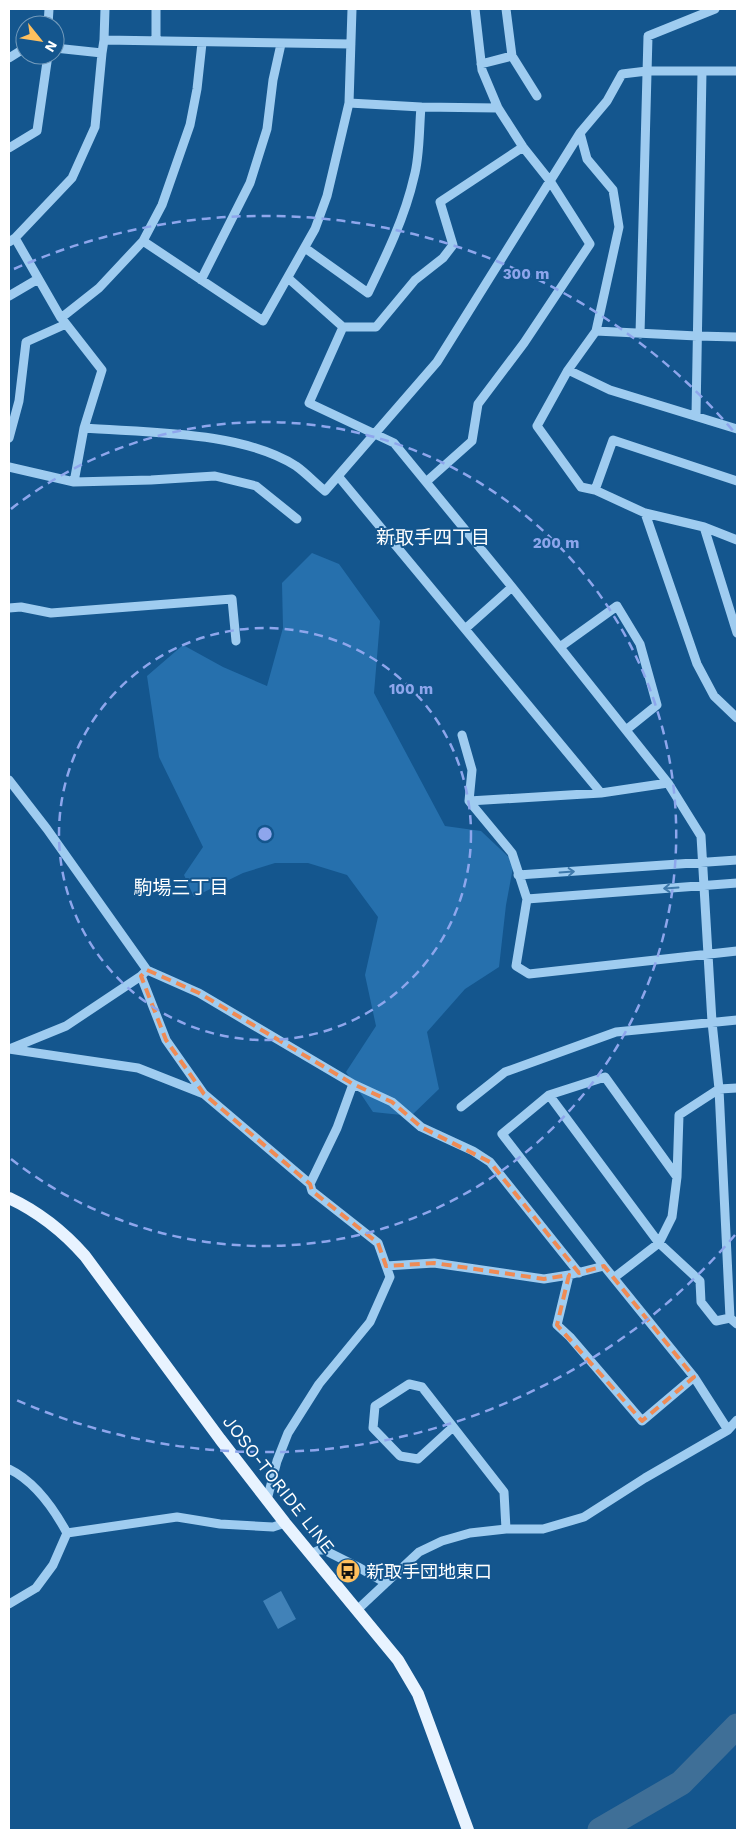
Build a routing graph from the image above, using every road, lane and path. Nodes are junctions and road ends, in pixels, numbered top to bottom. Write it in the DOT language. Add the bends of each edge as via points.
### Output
graph roads {
  1 [pos="105,9"];
  2 [pos="156,9"];
  3 [pos="352,9"];
  4 [pos="475,9"];
  5 [pos="506,9"];
  6 [pos="715,9"];
  7 [pos="104,40"];
  8 [pos="156,41"];
  9 [pos="202,43"];
  10 [pos="280,44"];
  11 [pos="352,44"];
  12 [pos="65,49"];
  13 [pos="102,53"];
  14 [pos="512,56"];
  15 [pos="482,64"];
  16 [pos="47,65"];
  17 [pos="647,70"];
  18 [pos="702,71"];
  19 [pos="737,71"];
  20 [pos="537,96"];
  21 [pos="349,103"];
  22 [pos="421,107"];
  23 [pos="498,108"];
  24 [pos="580,133"];
  25 [pos="523,147"];
  26 [pos="9,148"];
  27 [pos="550,181"];
  28 [pos="12,240"];
  29 [pos="143,240"];
  30 [pos="305,248"];
  31 [pos="288,278"];
  32 [pos="38,279"];
  33 [pos="201,280"];
  34 [pos="9,296"];
  35 [pos="64,321"];
  36 [pos="343,327"];
  37 [pos="596,331"];
  38 [pos="640,334"];
  39 [pos="698,336"];
  40 [pos="737,337"];
  41 [pos="568,370"];
  42 [pos="696,416"];
  43 [pos="84,428"];
  44 [pos="737,429"];
  45 [pos="375,435"];
  46 [pos="9,438"];
  47 [pos="9,467"];
  48 [pos="338,476"];
  49 [pos="737,481"];
  50 [pos="74,482"];
  51 [pos="426,482"];
  52 [pos="595,490"];
  53 [pos="645,513"];
  54 [pos="297,519"];
  55 [pos="704,527"];
  56 [pos="737,540"];
  57 [pos="512,587"];
  58 [pos="9,608"];
  59 [pos="465,629"];
  60 [pos="737,633"];
  61 [pos="236,641"];
  62 [pos="560,647"];
  63 [pos="737,718"];
  64 [pos="626,730"];
  65 [pos="462,735"];
  66 [pos="9,780"];
  67 [pos="668,783"];
  68 [pos="602,794"];
  69 [pos="469,801"];
  70 [pos="737,860"];
  71 [pos="702,862"];
  72 [pos="518,875"];
  73 [pos="737,883"];
  74 [pos="704,886"];
  75 [pos="526,900"];
  76 [pos="737,951"];
  77 [pos="709,953"];
  78 [pos="144,973"];
  79 [pos="737,1020"];
  80 [pos="712,1022"];
  81 [pos="10,1049"];
  82 [pos="353,1084"];
  83 [pos="737,1088"];
  84 [pos="718,1089"];
  85 [pos="204,1094"];
  86 [pos="549,1095"];
  87 [pos="460,1108"];
  88 [pos="677,1177"];
  89 [pos="310,1184"];
  90 [pos="9,1198"];
  91 [pos="658,1243"];
  92 [pos="386,1266"];
  93 [pos="604,1266"];
  94 [pos="580,1273"];
  95 [pos="569,1276"];
  96 [pos="615,1277"];
  97 [pos="734,1321"];
  98 [pos="694,1377"];
  99 [pos="737,1420"];
  100 [pos="453,1427"];
  101 [pos="728,1430"];
  102 [pos="9,1469"];
  103 [pos="268,1500"];
  104 [pos="285,1523"];
  105 [pos="506,1528"];
  106 [pos="67,1533"];
  107 [pos="310,1554"];
  108 [pos="386,1583"];
  109 [pos="9,1604"];
  110 [pos="356,1610"];
  111 [pos="468,1830"];
  1 -- 7 [label="street"];
  2 -- 8 [label="street"];
  3 -- 11 [label="street"];
  4 -- 15 [label="street"];
  5 -- 14 [label="street"];
  6 -- 17 [label="street" via="648,36"];
  7 -- 8 [label="street"];
  7 -- 13 [label="street"];
  8 -- 9 [label="street"];
  9 -- 10 [label="street"];
  9 -- 29 [label="street" via="190,125 162,205"];
  10 -- 11 [label="street"];
  10 -- 33 [label="street" via="267,128 250,183"];
  11 -- 21 [label="street"];
  12 -- 13 [label="street"];
  13 -- 28 [label="street" via="95,127 76,170"];
  14 -- 15 [label="street"];
  14 -- 20 [label="street"];
  15 -- 23 [label="street"];
  16 -- 26 [label="street" via="37,131"];
  17 -- 18 [label="street"];
  17 -- 24 [label="street" via="622,74 607,101"];
  17 -- 38 [label="street"];
  18 -- 19 [label="street"];
  18 -- 39 [label="street"];
  21 -- 22 [label="street"];
  21 -- 30 [label="street" via="327,196"];
  22 -- 23 [label="street"];
  22 -- 30 [label="street" via="415,176 386,256 368,292"];
  23 -- 25 [label="street"];
  24 -- 27 [label="street"];
  24 -- 37 [label="street" via="587,159 613,190 619,227"];
  25 -- 27 [label="street"];
  25 -- 36 [label="street" via="440,202 453,245 443,258 415,280 376,327"];
  27 -- 45 [label="street" via="437,362"];
  27 -- 51 [label="street" via="590,244 524,343 478,404 472,441"];
  28 -- 32 [label="street"];
  29 -- 33 [label="street"];
  29 -- 35 [label="street" via="100,288"];
  30 -- 31 [label="street"];
  31 -- 33 [label="street" via="263,321"];
  31 -- 36 [label="street"];
  32 -- 34 [label="street"];
  32 -- 35 [label="street"];
  35 -- 43 [label="street" via="102,370"];
  35 -- 46 [label="street" via="26,342 19,401"];
  36 -- 45 [label="street" via="309,403"];
  37 -- 38 [label="street"];
  37 -- 41 [label="street"];
  38 -- 39 [label="street"];
  39 -- 40 [label="street"];
  39 -- 42 [label="street"];
  41 -- 42 [label="street" via="610,390"];
  41 -- 52 [label="street" via="537,426 580,487"];
  42 -- 44 [label="street"];
  43 -- 48 [label="street" via="206,436 262,450 296,466 325,491"];
  43 -- 50 [label="street"];
  45 -- 48 [label="street"];
  45 -- 51 [label="street" via="394,443"];
  47 -- 50 [label="street"];
  48 -- 59 [label="street"];
  49 -- 52 [label="street" via="613,440"];
  50 -- 54 [label="street" via="216,476 256,486"];
  51 -- 57 [label="street"];
  52 -- 53 [label="street"];
  53 -- 55 [label="street"];
  53 -- 63 [label="street" via="697,664 714,696"];
  55 -- 56 [label="street"];
  55 -- 60 [label="street"];
  57 -- 59 [label="street"];
  57 -- 62 [label="street"];
  58 -- 61 [label="street" via="22,607 51,613 232,599"];
  59 -- 68 [label="street"];
  62 -- 64 [label="street"];
  62 -- 64 [label="street" via="617,606 640,644 658,705"];
  64 -- 67 [label="street"];
  65 -- 69 [label="street" via="472,770"];
  66 -- 78 [label="street" via="47,829"];
  67 -- 68 [label="street"];
  67 -- 71 [label="street" via="701,836"];
  68 -- 69 [label="street"];
  69 -- 72 [label="street" via="512,853"];
  70 -- 71 [label="street"];
  72 -- 71 [label="street, one-way"];
  71 -- 74 [label="street"];
  72 -- 75 [label="street"];
  73 -- 74 [label="street"];
  74 -- 75 [label="street, one-way"];
  74 -- 77 [label="street"];
  75 -- 77 [label="street" via="516,966 530,974"];
  76 -- 77 [label="street"];
  77 -- 80 [label="street"];
  78 -- 81 [label="street" via="66,1026"];
  78 -- 82 [label="street" via="199,993"];
  78 -- 85 [label="street" via="166,1040"];
  79 -- 80 [label="street"];
  80 -- 84 [label="street"];
  80 -- 87 [label="street" via="616,1032 505,1072"];
  81 -- 85 [label="street" via="138,1068"];
  82 -- 89 [label="street" via="337,1128"];
  82 -- 94 [label="street" via="392,1102 422,1127 490,1162"];
  83 -- 84 [label="street"];
  84 -- 88 [label="street" via="679,1115"];
  84 -- 97 [label="street"];
  85 -- 89 [label="street"];
  86 -- 88 [label="street" via="605,1077"];
  86 -- 91 [label="street"];
  86 -- 93 [label="street" via="502,1134"];
  88 -- 91 [label="street" via="672,1217"];
  89 -- 92 [label="street" via="312,1191 378,1243"];
  90 -- 103 [label="main road, JOSO-TORIDE LINE" via="25,1205 67,1235"];
  91 -- 96 [label="street"];
  91 -- 97 [label="street" via="700,1281 701,1302 716,1321"];
  92 -- 95 [label="street" via="434,1263 544,1278"];
  92 -- 103 [label="street" via="390,1277 370,1322 319,1384 288,1433 276,1461"];
  93 -- 94 [label="street"];
  93 -- 96 [label="street"];
  94 -- 95 [label="street"];
  95 -- 98 [label="street" via="557,1325 642,1421"];
  96 -- 98 [label="street"];
  98 -- 101 [label="street"];
  99 -- 101 [label="street"];
  100 -- 100 [label="street" via="422,1387 409,1384 375,1406 373,1428 400,1456 418,1459"];
  100 -- 105 [label="street" via="504,1492"];
  101 -- 105 [label="street" via="584,1517 543,1529"];
  102 -- 106 [label="street" via="29,1482"];
  103 -- 104 [label="main road, JOSO-TORIDE LINE"];
  104 -- 106 [label="street" via="273,1527 220,1524 177,1517"];
  104 -- 107 [label="main road, JOSO-TORIDE LINE"];
  105 -- 108 [label="street" via="442,1541 419,1552"];
  106 -- 109 [label="street" via="53,1565 36,1588"];
  107 -- 108 [label="street" via="324,1550"];
  107 -- 110 [label="main road, JOSO-TORIDE LINE"];
  108 -- 110 [label="street"];
  110 -- 111 [label="main road, JOSO-TORIDE LINE" via="398,1660 418,1694"];
}
